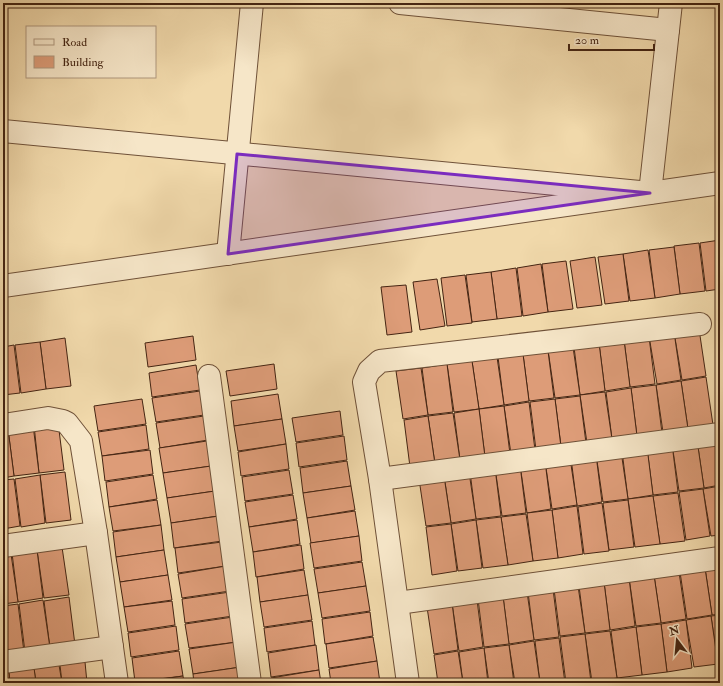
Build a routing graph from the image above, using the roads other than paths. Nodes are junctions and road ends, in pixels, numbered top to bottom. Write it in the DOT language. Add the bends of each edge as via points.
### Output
graph roads {
  1 [pos="252,3"];
  2 [pos="400,3"];
  3 [pos="671,3"];
  4 [pos="668,30"];
  5 [pos="3,132"];
  6 [pos="237,154"];
  7 [pos="720,183"];
  8 [pos="650,193"];
  9 [pos="228,254"];
  10 [pos="3,286"];
  11 [pos="700,324"];
  12 [pos="209,376"];
  13 [pos="3,425"];
  14 [pos="720,434"];
  15 [pos="380,479"];
  16 [pos="96,532"];
  17 [pos="3,546"];
  18 [pos="720,558"];
  19 [pos="398,603"];
  20 [pos="112,647"];
  21 [pos="3,662"];
  22 [pos="117,683"];
  23 [pos="250,683"];
  24 [pos="408,683"];
  1 -- 6 [label="street"];
  2 -- 4 [label="street"];
  3 -- 4 [label="street"];
  4 -- 8 [label="street"];
  5 -- 6 [label="street"];
  6 -- 8 [label="street"];
  6 -- 9 [label="street"];
  7 -- 8 [label="street"];
  8 -- 9 [label="street"];
  9 -- 10 [label="street"];
  11 -- 15 [label="street" via="380,361 369,371 364,382"];
  12 -- 23 [label="street"];
  13 -- 16 [label="street" via="48,418 67,423 81,441"];
  14 -- 15 [label="street"];
  15 -- 19 [label="street"];
  16 -- 17 [label="street"];
  16 -- 20 [label="street"];
  18 -- 19 [label="street"];
  19 -- 24 [label="street"];
  20 -- 21 [label="street"];
  20 -- 22 [label="street"];
}
